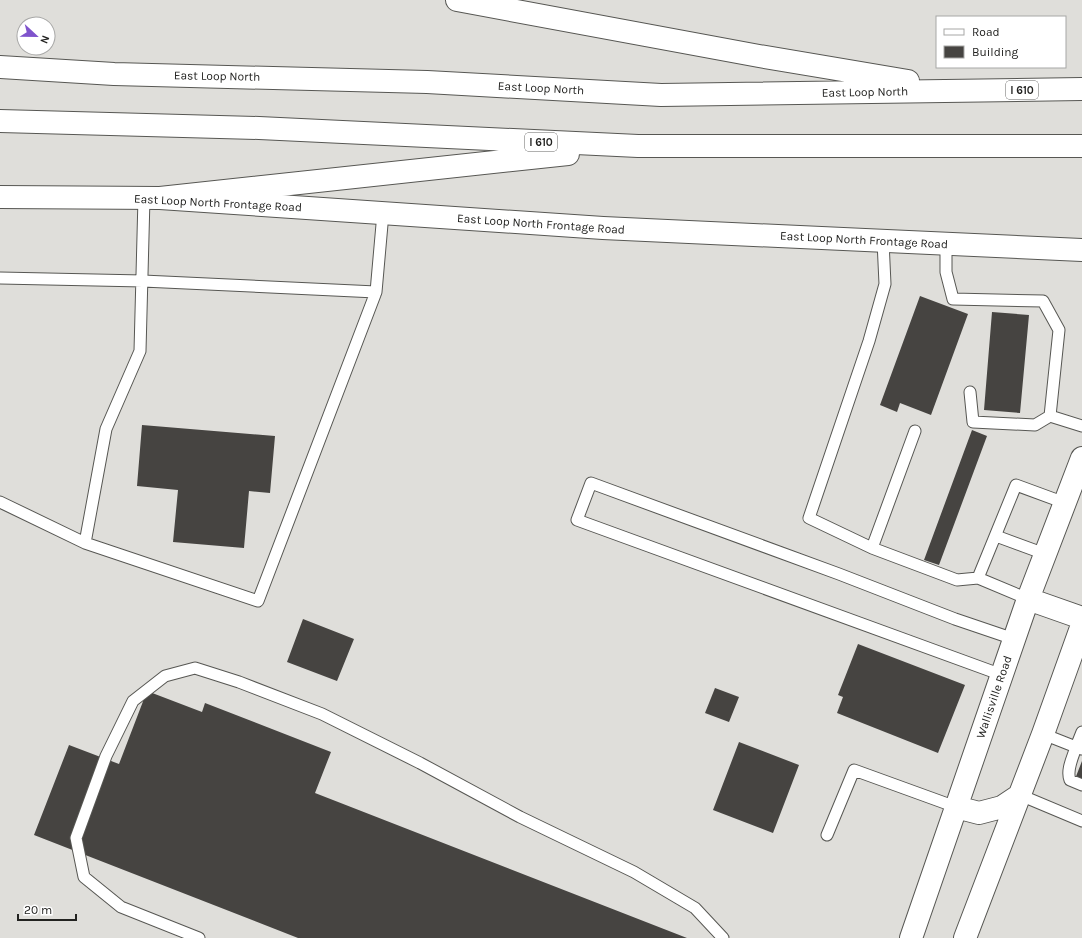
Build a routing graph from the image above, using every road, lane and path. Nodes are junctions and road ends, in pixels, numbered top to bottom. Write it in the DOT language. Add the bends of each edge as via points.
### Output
graph roads {
  1 [pos="457,0"];
  2 [pos="0,67"];
  3 [pos="1082,89"];
  4 [pos="963,90"];
  5 [pos="0,121"];
  6 [pos="638,146"];
  7 [pos="1082,146"];
  8 [pos="0,197"];
  9 [pos="152,198"];
  10 [pos="383,213"];
  11 [pos="883,241"];
  12 [pos="946,244"];
  13 [pos="1060,249"];
  14 [pos="1082,250"];
  15 [pos="1082,262"];
  16 [pos="0,278"];
  17 [pos="143,281"];
  18 [pos="376,292"];
  19 [pos="970,392"];
  20 [pos="1050,416"];
  21 [pos="1082,426"];
  22 [pos="915,431"];
  23 [pos="1082,458"];
  24 [pos="0,502"];
  25 [pos="1065,503"];
  26 [pos="996,536"];
  27 [pos="85,543"];
  28 [pos="872,548"];
  29 [pos="1045,554"];
  30 [pos="978,578"];
  31 [pos="1028,599"];
  32 [pos="1082,618"];
  33 [pos="1082,625"];
  34 [pos="1014,639"];
  35 [pos="1002,675"];
  36 [pos="1082,732"];
  37 [pos="1042,734"];
  38 [pos="1079,748"];
  39 [pos="1082,785"];
  40 [pos="1020,795"];
  41 [pos="956,807"];
  42 [pos="1082,821"];
  43 [pos="827,835"];
  44 [pos="199,938"];
  45 [pos="723,938"];
  46 [pos="911,938"];
  47 [pos="966,938"];
  1 -- 4 [label="main road" via="759,56"];
  2 -- 4 [label="main road, East Loop North / I 610" via="114,74 427,82 661,95"];
  3 -- 4 [label="main road, East Loop North / I 610"];
  5 -- 6 [label="main road, I 610" via="259,128"];
  6 -- 7 [label="main road, I 610"];
  6 -- 9 [label="main road"];
  8 -- 9 [label="main road, East Loop North Frontage Road"];
  9 -- 10 [label="main road, East Loop North Frontage Road"];
  9 -- 17 [label="lane"];
  10 -- 11 [label="main road, East Loop North Frontage Road" via="603,228"];
  10 -- 18 [label="lane"];
  11 -- 12 [label="main road, East Loop North Frontage Road"];
  11 -- 28 [label="lane" via="885,284 869,341 809,518"];
  12 -- 13 [label="main road, East Loop North Frontage Road"];
  12 -- 20 [label="lane" via="946,272 953,299 1043,301 1059,330"];
  13 -- 14 [label="main road, East Loop North Frontage Road"];
  13 -- 15 [label="main road"];
  16 -- 17 [label="lane"];
  17 -- 18 [label="lane"];
  17 -- 27 [label="lane" via="140,351 106,429"];
  18 -- 27 [label="lane" via="258,601"];
  19 -- 20 [label="lane" via="973,422 1035,425"];
  20 -- 21 [label="lane"];
  22 -- 28 [label="lane"];
  23 -- 25 [label="main road, Wallisville Road"];
  24 -- 27 [label="lane"];
  25 -- 26 [label="lane" via="1016,485"];
  25 -- 29 [label="main road, Wallisville Road"];
  26 -- 29 [label="lane"];
  26 -- 30 [label="lane"];
  28 -- 30 [label="lane" via="957,580"];
  29 -- 31 [label="main road, Wallisville Road"];
  30 -- 31 [label="lane"];
  31 -- 32 [label="main road"];
  31 -- 34 [label="main road, Wallisville Road"];
  33 -- 37 [label="main road"];
  34 -- 35 [label="main road, Wallisville Road"];
  34 -- 35 [label="lane" via="591,483 577,520"];
  35 -- 41 [label="main road, Wallisville Road"];
  36 -- 38 [label="lane"];
  37 -- 38 [label="lane"];
  37 -- 40 [label="main road"];
  38 -- 39 [label="lane" via="1068,770 1068,776 1070,780"];
  40 -- 41 [label="main road" via="1002,807 979,813"];
  40 -- 42 [label="lane"];
  40 -- 47 [label="main road"];
  41 -- 43 [label="lane" via="854,770"];
  41 -- 46 [label="main road, Wallisville Road"];
  44 -- 45 [label="lane" via="121,907 84,876 76,838 106,756 134,701 165,676 195,668 322,714 420,763 520,818 634,872 695,908"];
}
